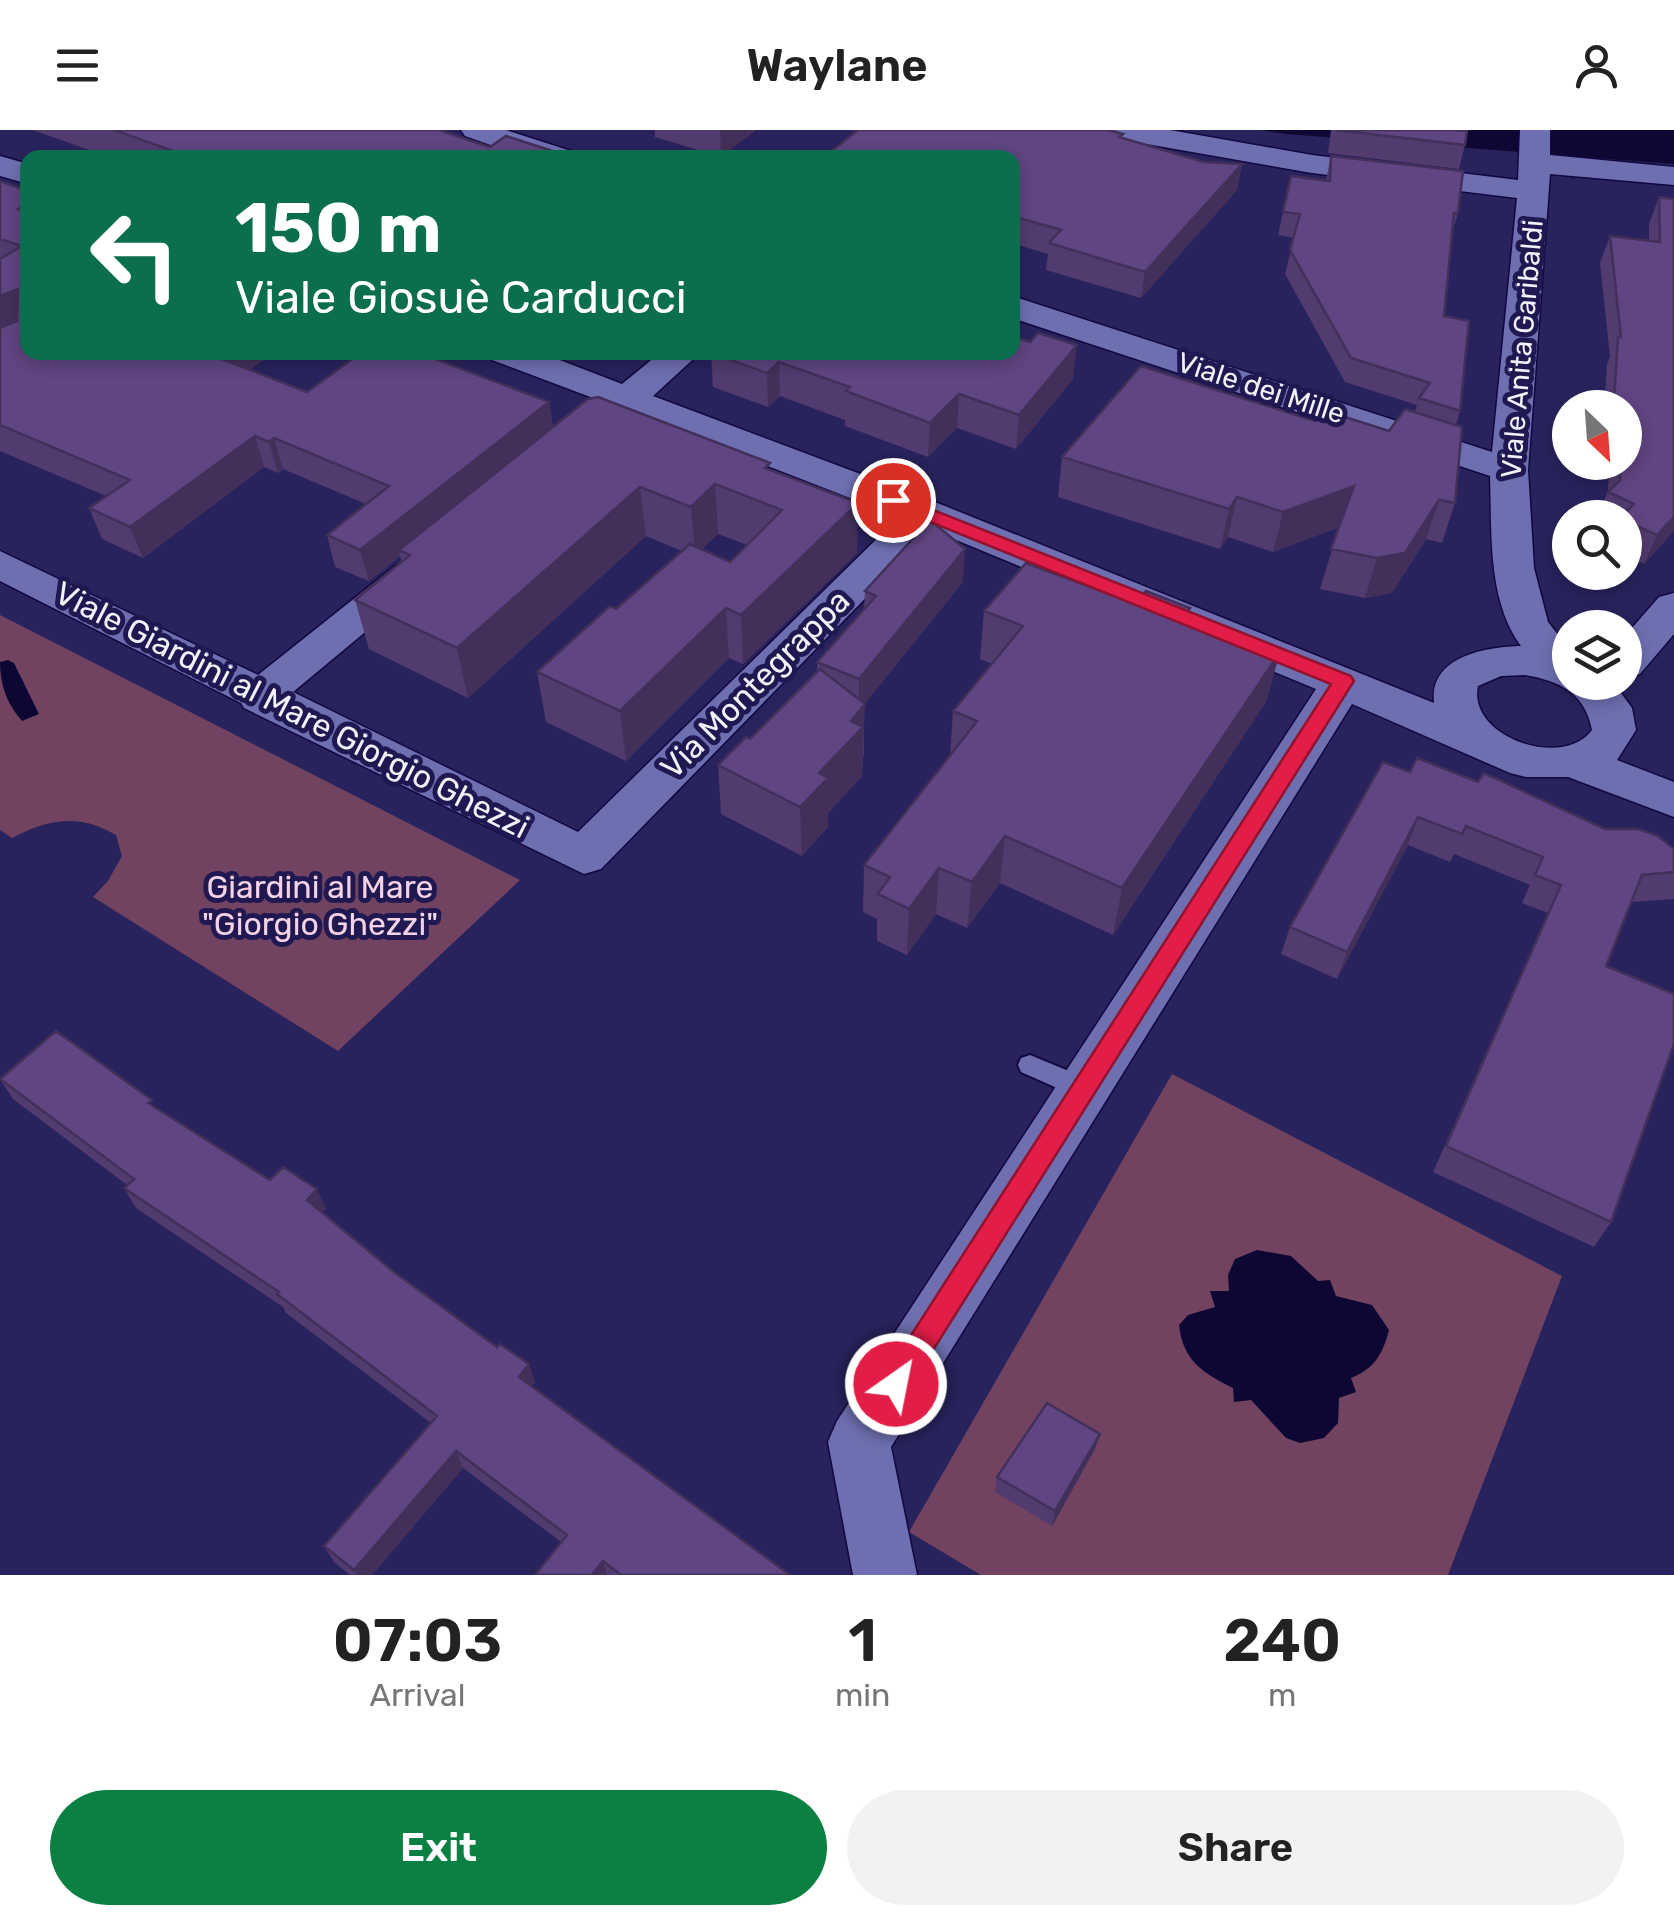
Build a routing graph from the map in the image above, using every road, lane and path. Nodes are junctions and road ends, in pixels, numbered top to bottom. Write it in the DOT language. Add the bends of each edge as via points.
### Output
graph roads {
  1 [pos="476,130"];
  2 [pos="1118,130"];
  3 [pos="536,150"];
  4 [pos="1534,162"];
  5 [pos="1674,176"];
  6 [pos="1020,309"];
  7 [pos="526,360"];
  8 [pos="674,360"];
  9 [pos="627,398"];
  10 [pos="582,435"];
  11 [pos="1509,470"];
  12 [pos="926,513"];
  13 [pos="444,547"];
  14 [pos="0,564"];
  15 [pos="1514,568"];
  16 [pos="1674,608"];
  17 [pos="1642,635"];
  18 [pos="1552,644"];
  19 [pos="1552,666"];
  20 [pos="1476,668"];
  21 [pos="1344,681"];
  22 [pos="259,697"];
  23 [pos="1605,700"];
  24 [pos="1478,739"];
  25 [pos="1577,763"];
  26 [pos="1674,800"];
  27 [pos="584,856"];
  28 [pos="1030,1065"];
  29 [pos="1084,1089"];
  30 [pos="886,1575"];
  1 -- 3 [label="street"];
  2 -- 4 [label="street" via="1312,164"];
  4 -- 5 [label="street"];
  4 -- 11 [label="street, Viale Anita Garibaldi"];
  6 -- 11 [label="street, Viale dei Mille"];
  7 -- 9 [label="street"];
  8 -- 9 [label="street"];
  9 -- 10 [label="street"];
  9 -- 12 [label="street"];
  11 -- 15 [label="street, Viale Anita Garibaldi"];
  12 -- 21 [label="street"];
  12 -- 27 [label="street, Via Montegrappa"];
  13 -- 22 [label="street"];
  14 -- 22 [label="street, Viale Giardini al Mare Giorgio Ghezzi"];
  15 -- 18 [label="street, Viale Anita Garibaldi" via="1528,625"];
  15 -- 20 [label="street, Viale Anita Garibaldi"];
  16 -- 17 [label="street"];
  19 -- 20 [label="street" via="1522,658"];
  20 -- 21 [label="street" via="1413,680"];
  20 -- 24 [label="street" via="1456,688 1456,704"];
  21 -- 24 [label="street"];
  21 -- 29 [label="street"];
  22 -- 27 [label="street, Viale Giardini al Mare Giorgio Ghezzi"];
  23 -- 25 [label="street" via="1614,726 1610,742"];
  24 -- 25 [label="street" via="1526,762"];
  25 -- 26 [label="street"];
  28 -- 29 [label="lane"];
  29 -- 30 [label="street" via="859,1442"];
}
